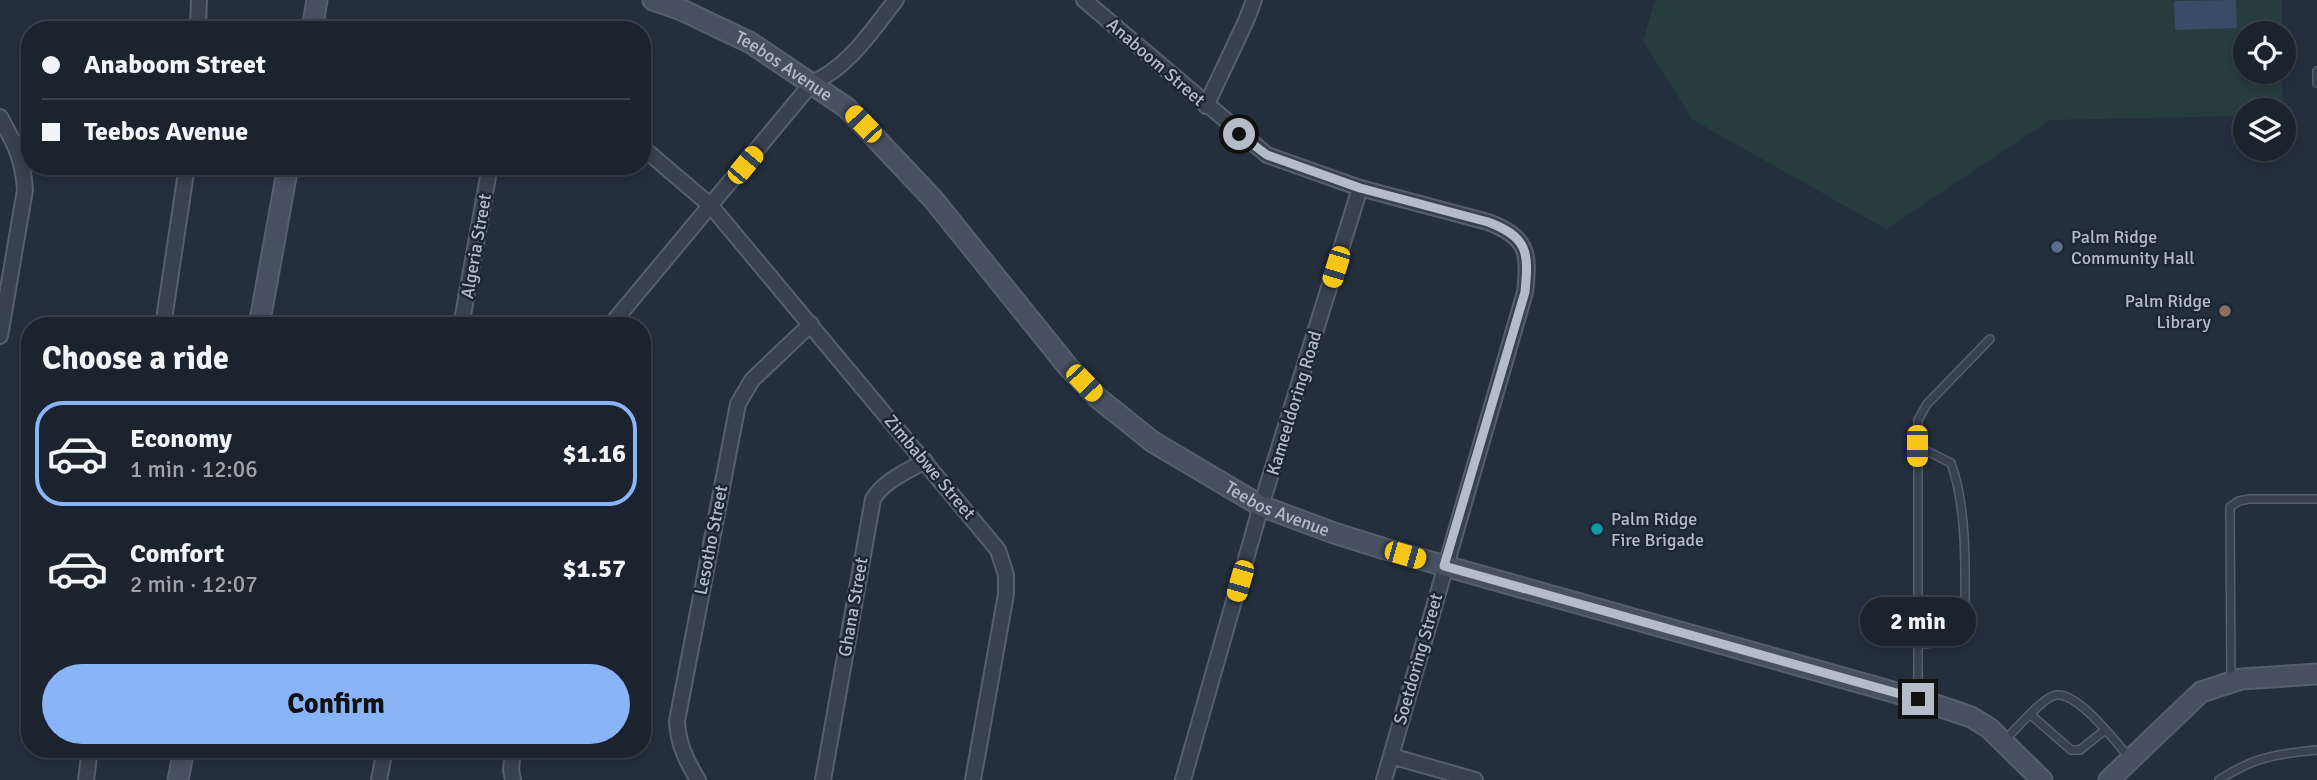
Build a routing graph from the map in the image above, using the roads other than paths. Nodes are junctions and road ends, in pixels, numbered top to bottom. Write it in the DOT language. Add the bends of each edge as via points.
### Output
graph roads {
  1 [pos="199,0"];
  2 [pos="317,0"];
  3 [pos="653,0"];
  4 [pos="896,0"];
  5 [pos="1085,0"];
  6 [pos="1254,0"];
  7 [pos="198,21"];
  8 [pos="314,21"];
  9 [pos="2317,71"];
  10 [pos="813,83"];
  11 [pos="2317,83"];
  12 [pos="1206,106"];
  13 [pos="0,117"];
  14 [pos="651,155"];
  15 [pos="21,160"];
  16 [pos="23,175"];
  17 [pos="186,175"];
  18 [pos="286,175"];
  19 [pos="488,175"];
  20 [pos="1360,188"];
  21 [pos="711,206"];
  22 [pos="1527,255"];
  23 [pos="164,317"];
  24 [pos="261,317"];
  25 [pos="463,317"];
  26 [pos="618,317"];
  27 [pos="811,324"];
  28 [pos="0,336"];
  29 [pos="1990,339"];
  30 [pos="1917,446"];
  31 [pos="925,461"];
  32 [pos="2317,499"];
  33 [pos="1261,506"];
  34 [pos="1444,566"];
  35 [pos="1918,644"];
  36 [pos="2317,674"];
  37 [pos="2231,682"];
  38 [pos="1918,699"];
  39 [pos="2031,715"];
  40 [pos="2105,730"];
  41 [pos="2004,741"];
  42 [pos="2317,750"];
  43 [pos="1391,756"];
  44 [pos="89,758"];
  45 [pos="182,758"];
  46 [pos="383,758"];
  47 [pos="512,758"];
  48 [pos="2130,758"];
  49 [pos="86,780"];
  50 [pos="178,780"];
  51 [pos="379,780"];
  52 [pos="513,780"];
  53 [pos="698,780"];
  54 [pos="823,780"];
  55 [pos="973,780"];
  56 [pos="1183,780"];
  57 [pos="1384,780"];
  58 [pos="1475,780"];
  59 [pos="2042,780"];
  60 [pos="2109,780"];
  61 [pos="2218,780"];
  1 -- 7 [label="street"];
  2 -- 8 [label="street"];
  3 -- 10 [label="street, Teebos Avenue" via="751,43"];
  4 -- 10 [label="street" via="830,75"];
  5 -- 12 [label="street, Anaboom Street"];
  6 -- 12 [label="street"];
  9 -- 11 [label="lane"];
  10 -- 21 [label="street"];
  10 -- 33 [label="street, Teebos Avenue" via="847,108 933,199 1098,398 1153,442"];
  12 -- 20 [label="street, Anaboom Street" via="1267,155"];
  13 -- 15 [label="street"];
  14 -- 21 [label="street"];
  16 -- 28 [label="street" via="25,190"];
  17 -- 23 [label="street"];
  18 -- 24 [label="street"];
  19 -- 25 [label="street, Algeria Street"];
  20 -- 22 [label="street, Anaboom Street" via="1502,227 1517,237"];
  20 -- 33 [label="street, Kameeldoring Road"];
  21 -- 26 [label="street"];
  21 -- 27 [label="street, Zimbabwe Street"];
  22 -- 34 [label="street, Soetdoring Street" via="1525,292"];
  27 -- 31 [label="street, Zimbabwe Street"];
  27 -- 53 [label="street, Lesotho Street" via="752,380 738,404 677,721 684,758"];
  29 -- 30 [label="lane" via="1922,411"];
  30 -- 35 [label="lane"];
  30 -- 35 [label="lane" via="1951,463 1954,472 1965,595 1965,626 1959,633 1937,644"];
  31 -- 54 [label="street, Ghana Street" via="889,481 873,499"];
  31 -- 55 [label="street, Zimbabwe Street" via="999,550 1006,575"];
  32 -- 37 [label="lane" via="2249,499 2230,507"];
  33 -- 34 [label="street, Teebos Avenue"];
  33 -- 56 [label="street, Kameeldoring Road"];
  34 -- 38 [label="street, Teebos Avenue"];
  34 -- 43 [label="street, Soetdoring Street"];
  35 -- 38 [label="lane"];
  36 -- 37 [label="street"];
  37 -- 48 [label="street" via="2201,692"];
  38 -- 41 [label="street, Teebos Avenue" via="1972,717"];
  39 -- 40 [label="lane" via="2071,750 2080,750"];
  39 -- 40 [label="lane" via="2050,697 2064,694"];
  39 -- 41 [label="lane"];
  40 -- 48 [label="lane"];
  41 -- 59 [label="street, Teebos Avenue"];
  42 -- 61 [label="lane" via="2256,759"];
  43 -- 57 [label="street, Soetdoring Street"];
  43 -- 58 [label="street"];
  44 -- 49 [label="street"];
  45 -- 50 [label="street"];
  46 -- 51 [label="street"];
  47 -- 52 [label="street"];
  48 -- 60 [label="street"];
}
